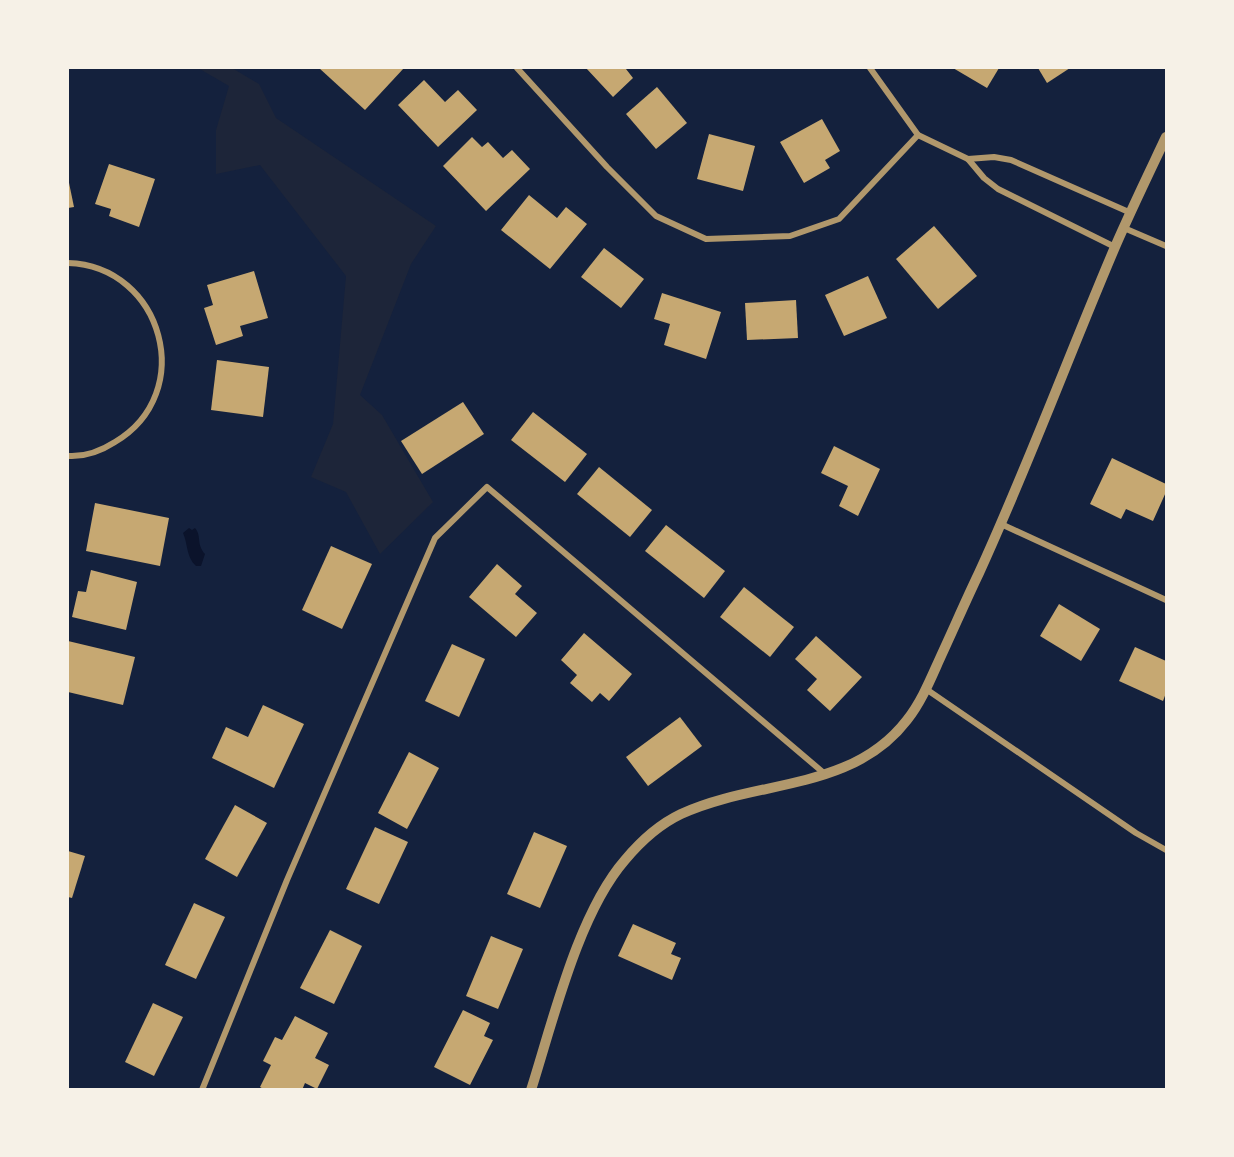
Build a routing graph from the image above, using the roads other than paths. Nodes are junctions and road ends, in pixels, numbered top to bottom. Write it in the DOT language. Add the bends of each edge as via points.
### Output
graph roads {
  1 [pos="517,68"];
  2 [pos="870,68"];
  3 [pos="918,135"];
  4 [pos="1167,137"];
  5 [pos="968,159"];
  6 [pos="1131,213"];
  7 [pos="1124,228"];
  8 [pos="1167,246"];
  9 [pos="1115,247"];
  10 [pos="68,263"];
  11 [pos="68,456"];
  12 [pos="1001,524"];
  13 [pos="1167,600"];
  14 [pos="926,689"];
  15 [pos="826,775"];
  16 [pos="1167,850"];
  17 [pos="202,1089"];
  18 [pos="531,1089"];
  1 -- 3 [label="street" via="656,216 706,239 790,236 839,219"];
  2 -- 3 [label="street"];
  3 -- 5 [label="street"];
  4 -- 6 [label="street"];
  5 -- 6 [label="street" via="1011,160"];
  5 -- 9 [label="street" via="998,189"];
  6 -- 7 [label="street"];
  7 -- 8 [label="street"];
  7 -- 9 [label="street"];
  9 -- 12 [label="street"];
  10 -- 11 [label="street" via="104,271 128,286 147,308 159,334 162,370 159,388 146,414 128,435 104,449"];
  12 -- 13 [label="street"];
  12 -- 14 [label="street"];
  14 -- 15 [label="street" via="909,719 889,742 857,763"];
  14 -- 16 [label="street" via="1136,833"];
  15 -- 17 [label="street" via="487,487 435,538 287,880"];
  15 -- 18 [label="street" via="681,815 649,836 624,861 601,894 585,930"];
}
